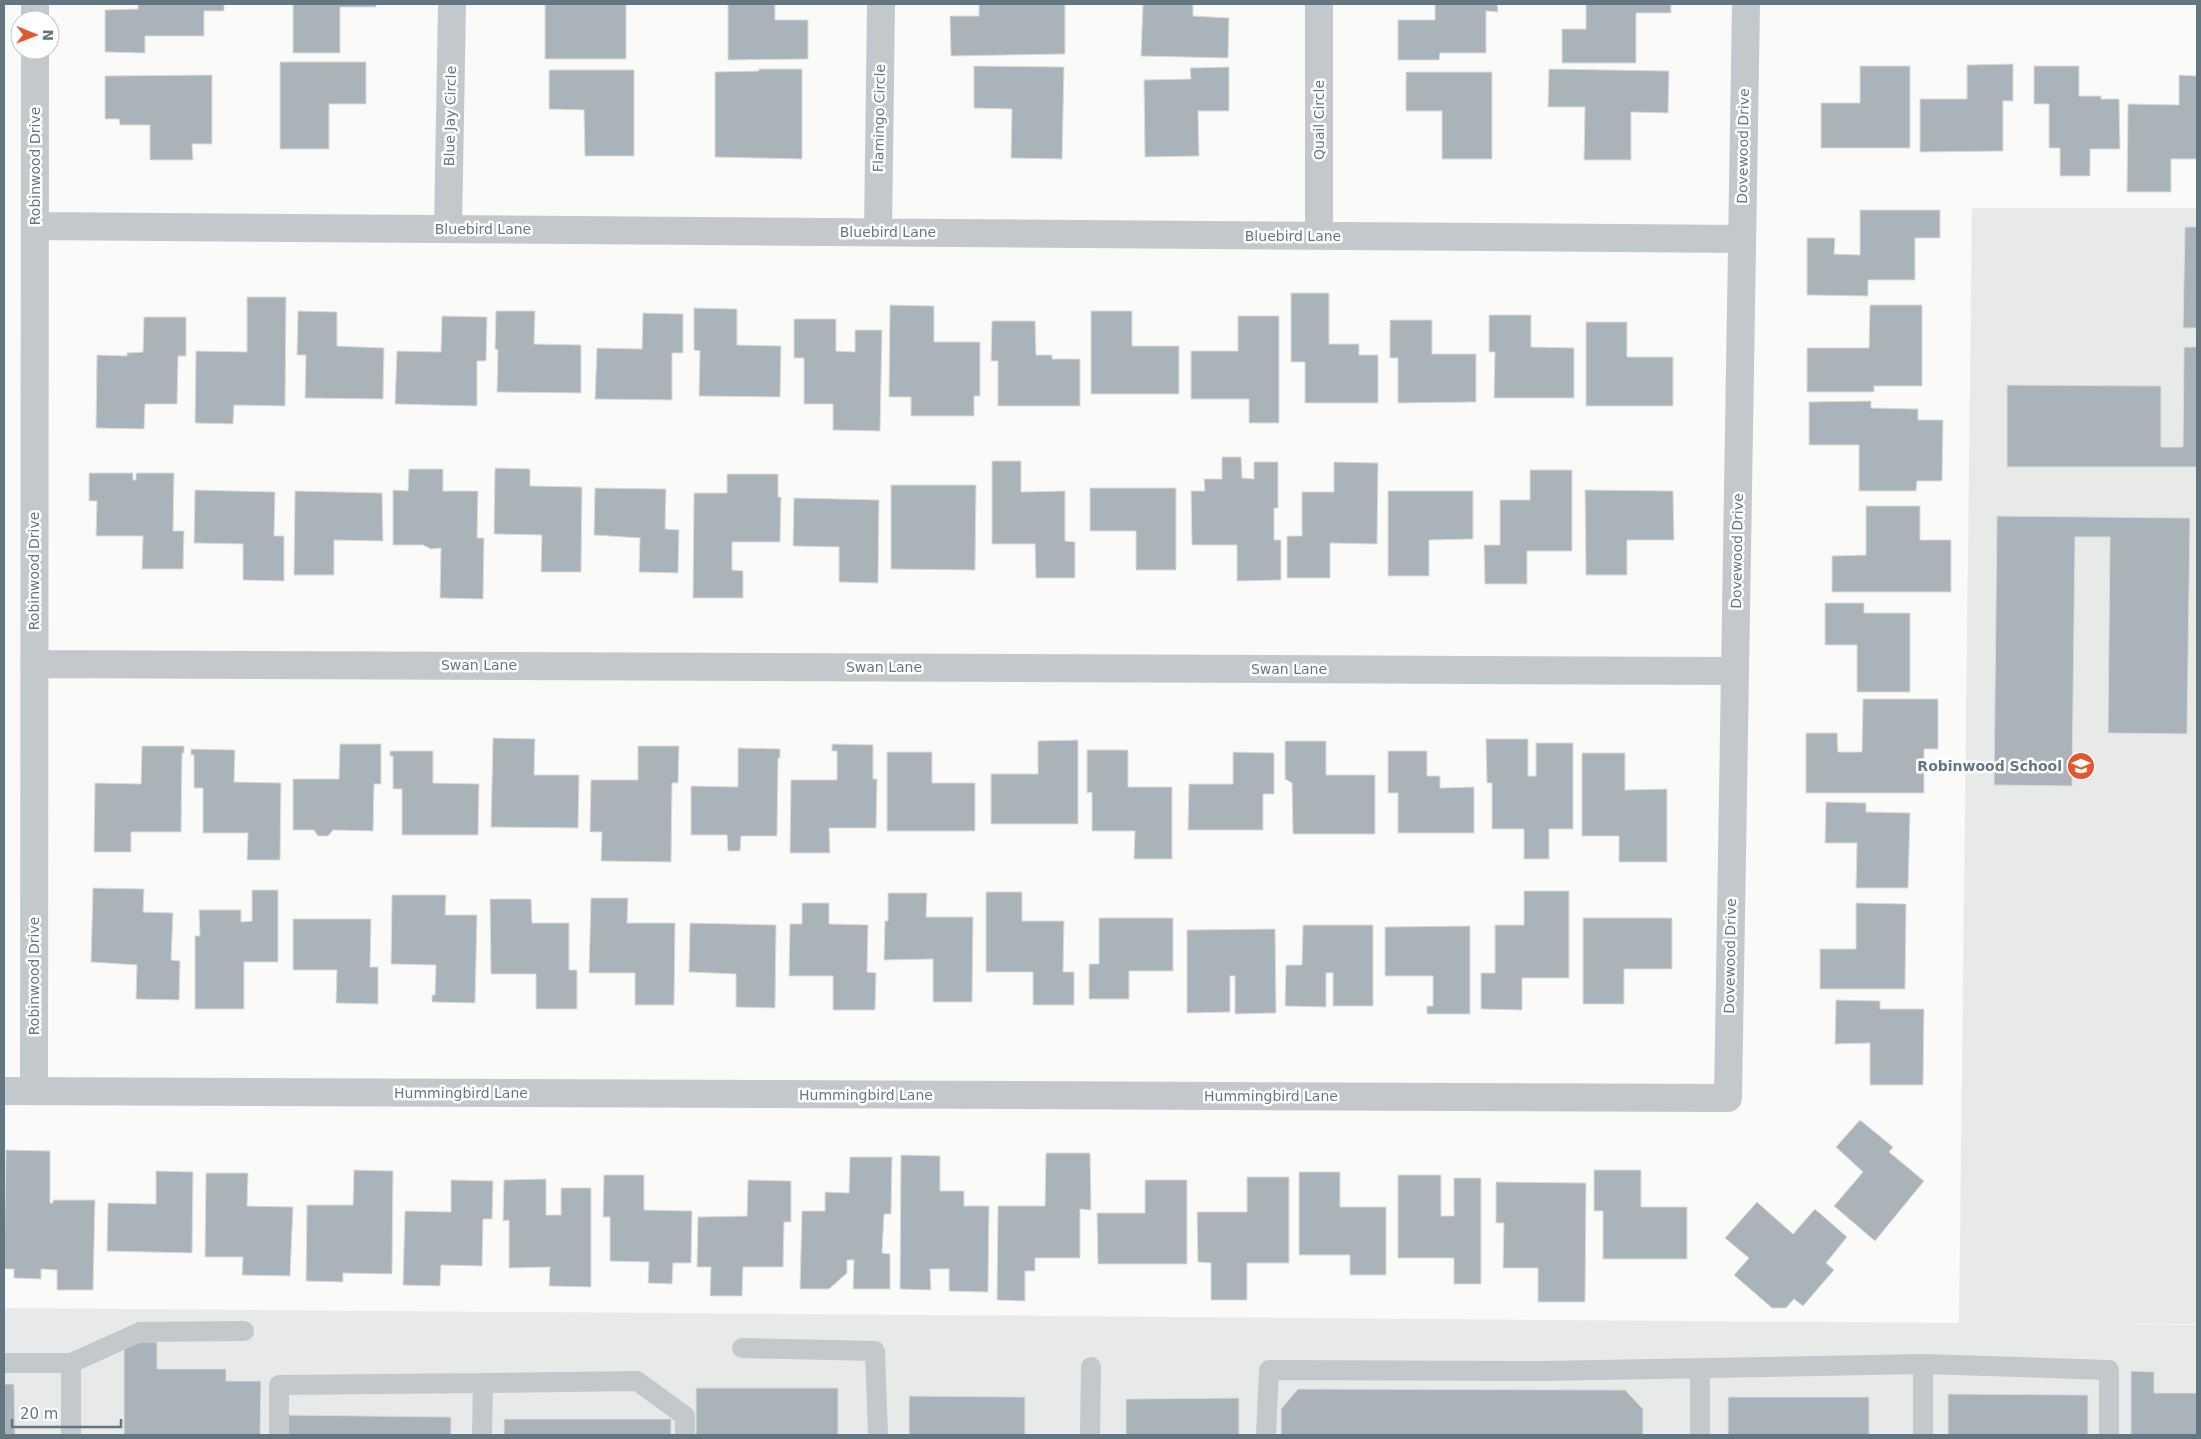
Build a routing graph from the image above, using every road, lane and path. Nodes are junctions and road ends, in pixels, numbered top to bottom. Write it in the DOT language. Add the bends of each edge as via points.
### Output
graph roads {
  1 [pos="452,4"];
  2 [pos="881,4"];
  3 [pos="1319,4"];
  4 [pos="1746,4"];
  5 [pos="35,60"];
  6 [pos="35,226"];
  7 [pos="448,229"];
  8 [pos="878,232"];
  9 [pos="1319,236"];
  10 [pos="1742,239"];
  11 [pos="34,664"];
  12 [pos="1735,670"];
  13 [pos="4,1091"];
  14 [pos="34,1091"];
  15 [pos="1728,1098"];
  16 [pos="244,1332"];
  17 [pos="742,1348"];
  18 [pos="4,1363"];
  19 [pos="71,1363"];
  20 [pos="1923,1364"];
  21 [pos="1091,1367"];
  22 [pos="1700,1369"];
  23 [pos="483,1382"];
  24 [pos="71,1435"];
  25 [pos="279,1435"];
  26 [pos="482,1435"];
  27 [pos="685,1435"];
  28 [pos="878,1435"];
  29 [pos="1090,1435"];
  30 [pos="1266,1435"];
  31 [pos="1700,1435"];
  32 [pos="1922,1435"];
  33 [pos="2108,1435"];
  1 -- 7 [label="street, Blue Jay Circle"];
  2 -- 8 [label="street, Flamingo Circle"];
  3 -- 9 [label="street, Quail Circle"];
  4 -- 10 [label="street, Dovewood Drive"];
  5 -- 6 [label="street, Robinwood Drive"];
  6 -- 7 [label="street, Bluebird Lane"];
  6 -- 11 [label="street, Robinwood Drive"];
  7 -- 8 [label="street, Bluebird Lane"];
  8 -- 9 [label="street, Bluebird Lane"];
  9 -- 10 [label="street, Bluebird Lane"];
  10 -- 12 [label="street, Dovewood Drive"];
  11 -- 12 [label="street, Swan Lane"];
  11 -- 14 [label="street, Robinwood Drive"];
  12 -- 15 [label="street, Dovewood Drive"];
  13 -- 14 [label="street, Hummingbird Lane"];
  14 -- 15 [label="street, Hummingbird Lane"];
  16 -- 19 [label="lane" via="140,1332"];
  17 -- 28 [label="lane" via="875,1350"];
  18 -- 19 [label="lane"];
  19 -- 24 [label="lane"];
  20 -- 22 [label="lane"];
  20 -- 32 [label="lane"];
  20 -- 33 [label="lane" via="2108,1370"];
  21 -- 29 [label="lane"];
  22 -- 30 [label="lane" via="1269,1370"];
  22 -- 31 [label="lane"];
  23 -- 25 [label="lane" via="279,1385"];
  23 -- 26 [label="lane"];
  23 -- 27 [label="lane" via="637,1381 685,1416"];
}
